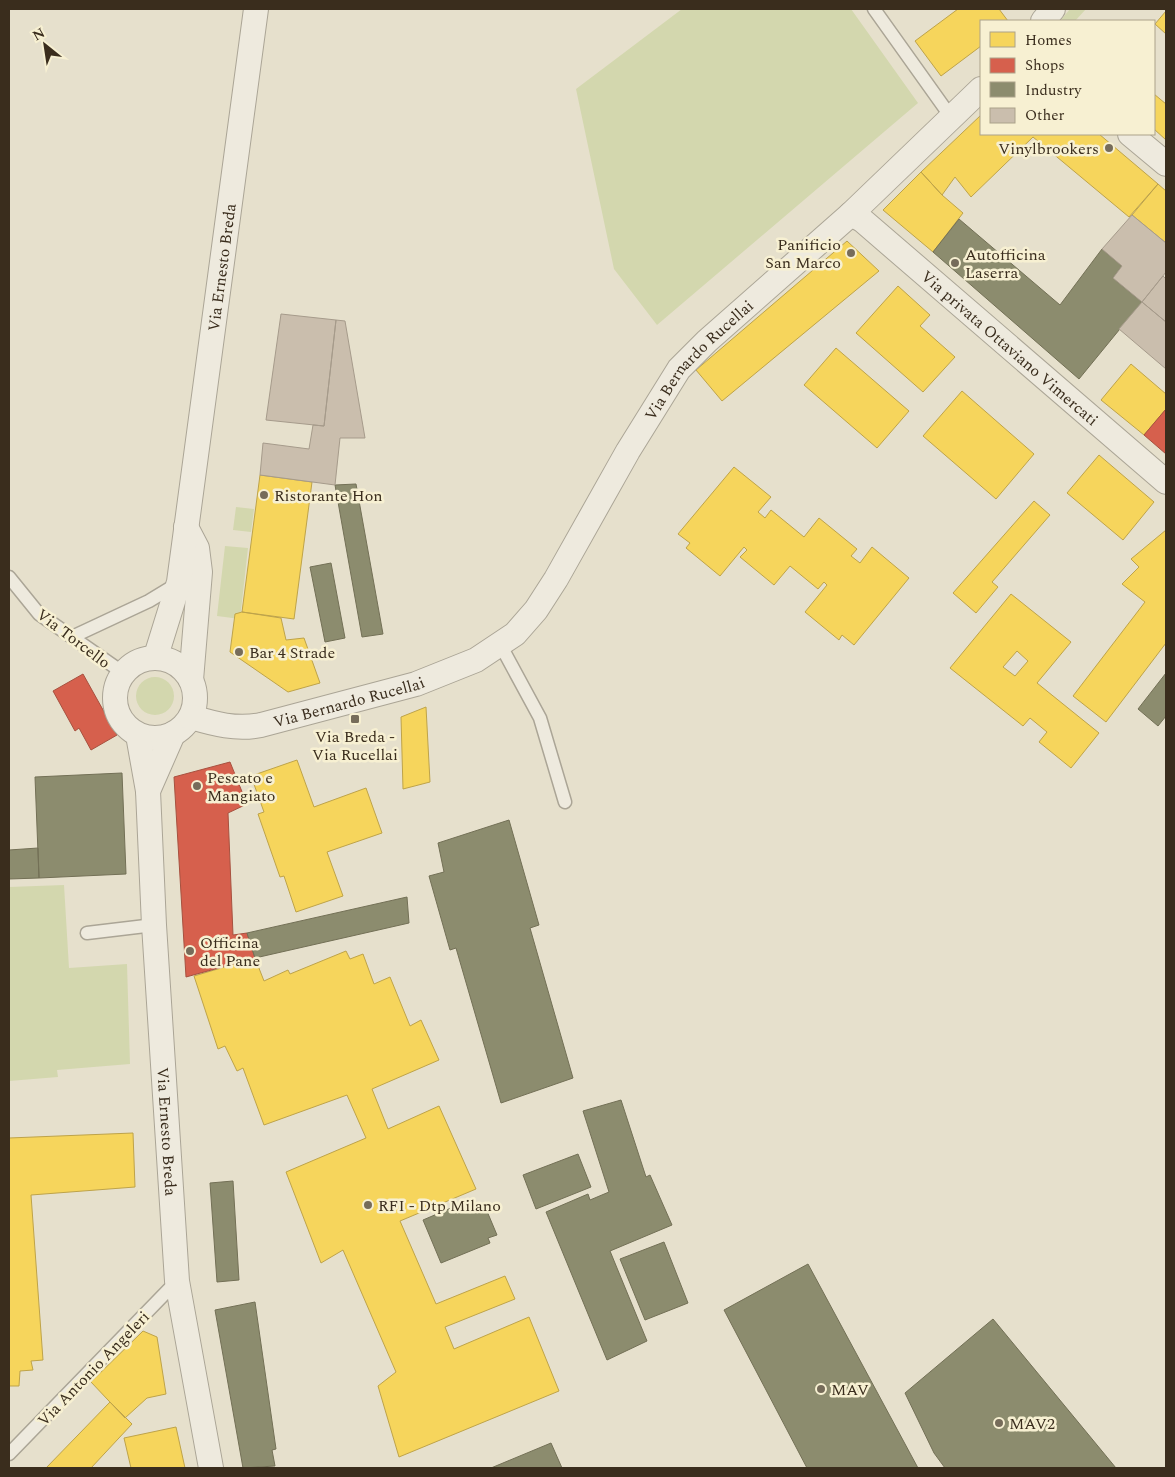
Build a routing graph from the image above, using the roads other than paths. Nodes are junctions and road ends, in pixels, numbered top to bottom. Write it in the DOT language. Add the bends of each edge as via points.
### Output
graph roads {
  1 [pos="256,9"];
  2 [pos="874,9"];
  3 [pos="1053,9"];
  4 [pos="1045,20"];
  5 [pos="980,90"];
  6 [pos="952,117"];
  7 [pos="1131,135"];
  8 [pos="1166,164"];
  9 [pos="851,214"];
  10 [pos="1166,482"];
  11 [pos="185,525"];
  12 [pos="9,577"];
  13 [pos="179,582"];
  14 [pos="72,637"];
  15 [pos="501,646"];
  16 [pos="156,656"];
  17 [pos="122,672"];
  18 [pos="191,680"];
  19 [pos="191,717"];
  20 [pos="173,734"];
  21 [pos="138,735"];
  22 [pos="148,791"];
  23 [pos="565,802"];
  24 [pos="154,925"];
  25 [pos="87,933"];
  26 [pos="177,1281"];
  27 [pos="9,1454"];
  28 [pos="211,1468"];
  1 -- 11 [label="street, Via Ernesto Breda"];
  2 -- 6 [label="lane"];
  3 -- 4 [label="street"];
  5 -- 6 [label="street, Via Bernardo Rucellai"];
  6 -- 9 [label="street, Via Bernardo Rucellai"];
  7 -- 8 [label="street"];
  9 -- 10 [label="street, Via privata Ottaviano Vimercati"];
  9 -- 15 [label="street, Via Bernardo Rucellai" via="679,368 556,579 526,623"];
  11 -- 13 [label="street, Via Ernesto Breda"];
  11 -- 18 [label="street" via="197,548 200,572"];
  12 -- 14 [label="lane, Via Torcello" via="39,614"];
  13 -- 14 [label="lane" via="148,601"];
  13 -- 16 [label="street, Via Ernesto Breda"];
  14 -- 17 [label="lane, Via Torcello"];
  15 -- 19 [label="street, Via Bernardo Rucellai" via="468,664 416,684 261,725 222,726"];
  15 -- 23 [label="lane" via="540,718"];
  16 -- 17 [label="street" via="136,661"];
  16 -- 18 [label="street" via="174,664"];
  17 -- 21 [label="street" via="116,690 116,706 124,722"];
  18 -- 19 [label="street" via="196,697"];
  19 -- 20 [label="street, Via Ernesto Breda"];
  20 -- 21 [label="street" via="155,739"];
  20 -- 22 [label="street, Via Ernesto Breda"];
  21 -- 22 [label="street, Via Ernesto Breda"];
  22 -- 24 [label="street, Via Ernesto Breda"];
  24 -- 25 [label="lane"];
  24 -- 26 [label="street, Via Ernesto Breda"];
  26 -- 27 [label="lane, Via Antonio Angeleri"];
  26 -- 28 [label="street, Via Ernesto Breda"];
}
